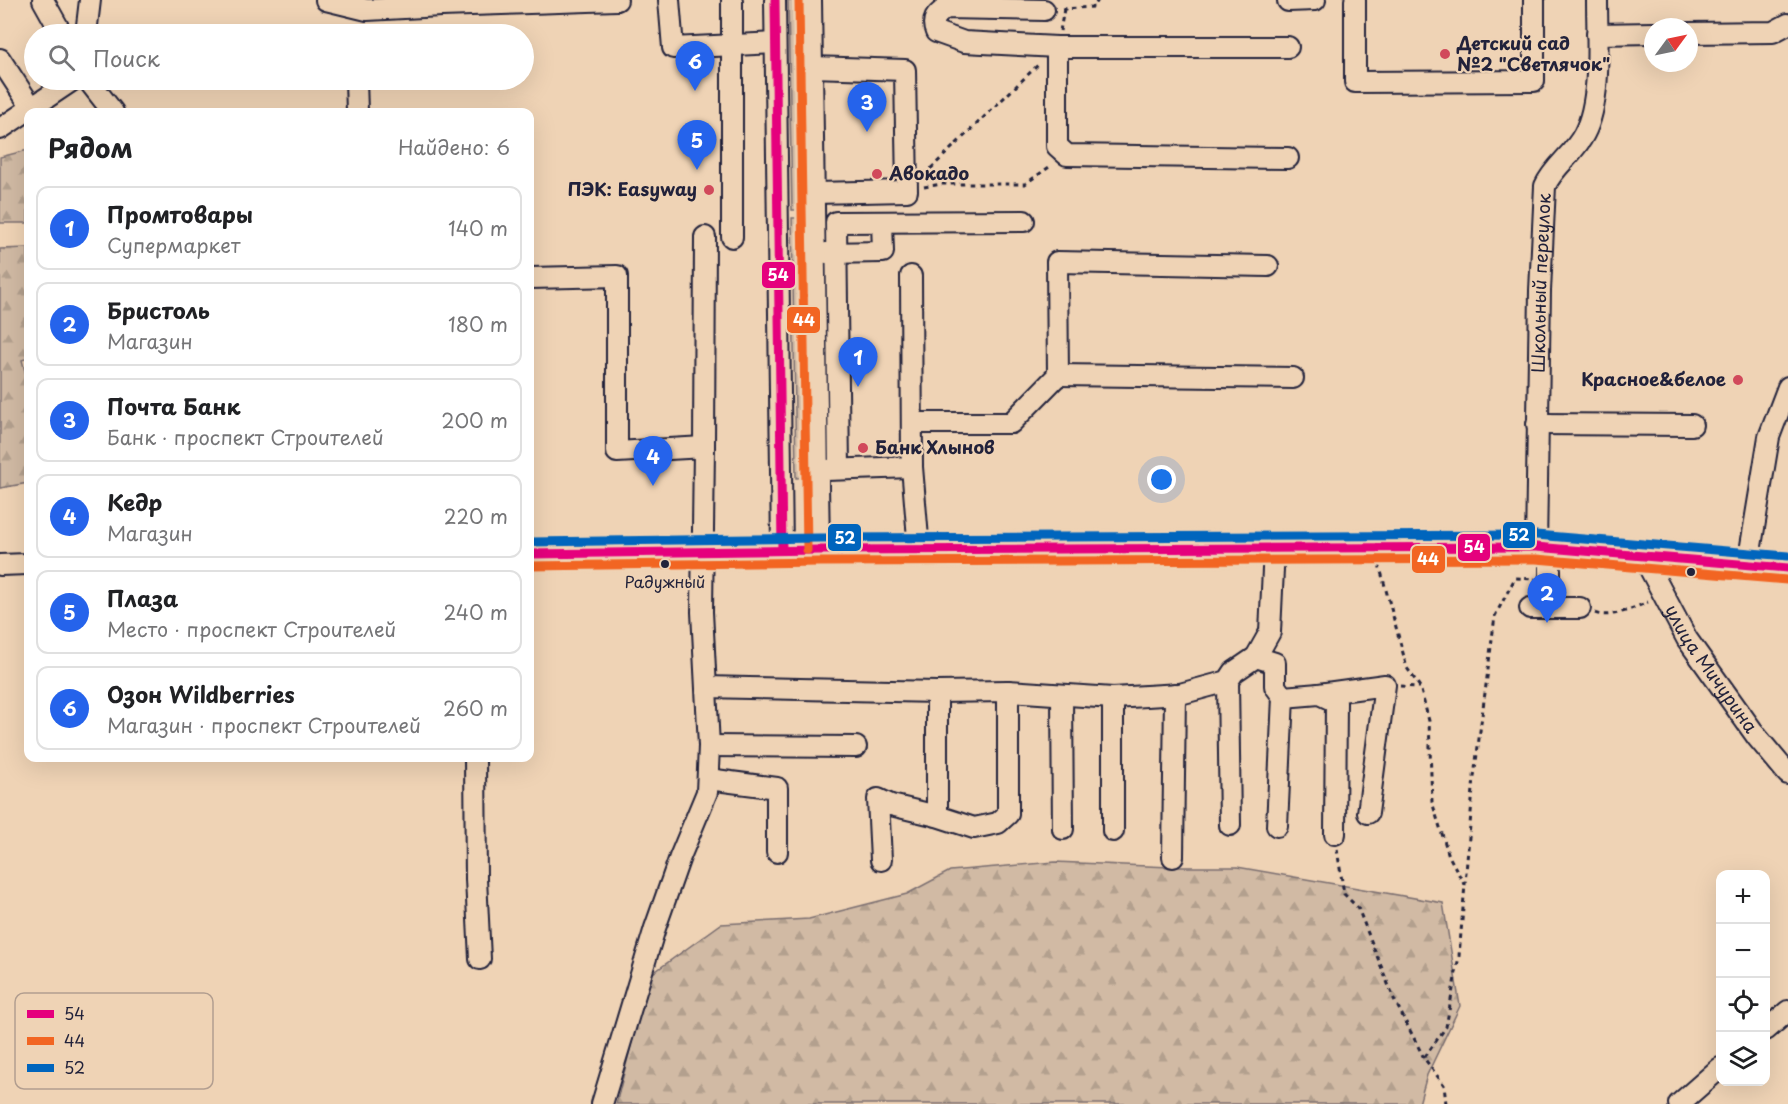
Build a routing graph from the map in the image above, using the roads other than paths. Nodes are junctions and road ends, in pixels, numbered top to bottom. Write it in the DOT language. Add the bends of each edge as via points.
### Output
graph roads {
  1 [pos="43,0"];
  2 [pos="90,0"];
  3 [pos="326,0"];
  4 [pos="617,0"];
  5 [pos="669,0"];
  6 [pos="732,0"];
  7 [pos="775,0"];
  8 [pos="811,0"];
  9 [pos="1315,0"];
  10 [pos="1355,0"];
  11 [pos="1534,0"];
  12 [pos="1597,0"];
  13 [pos="1288,1"];
  14 [pos="441,3"];
  15 [pos="1054,10"];
  16 [pos="56,24"];
  17 [pos="87,24"];
  18 [pos="1788,24"];
  19 [pos="1644,33"];
  20 [pos="1698,33"];
  21 [pos="1597,34"];
  22 [pos="775,43"];
  23 [pos="732,45"];
  24 [pos="1057,47"];
  25 [pos="1288,48"];
  26 [pos="0,59"];
  27 [pos="812,67"];
  28 [pos="58,90"];
  29 [pos="96,90"];
  30 [pos="356,90"];
  31 [pos="32,108"];
  32 [pos="109,108"];
  33 [pos="357,108"];
  34 [pos="24,113"];
  35 [pos="0,129"];
  36 [pos="1288,158"];
  37 [pos="814,193"];
  38 [pos="1024,221"];
  39 [pos="882,222"];
  40 [pos="705,237"];
  41 [pos="732,237"];
  42 [pos="815,252"];
  43 [pos="837,253"];
  44 [pos="1268,266"];
  45 [pos="911,276"];
  46 [pos="534,278"];
  47 [pos="1058,375"];
  48 [pos="1293,378"];
  49 [pos="1788,387"];
  50 [pos="912,423"];
  51 [pos="1537,424"];
  52 [pos="1692,425"];
  53 [pos="704,447"];
  54 [pos="912,467"];
  55 [pos="839,469"];
  56 [pos="818,470"];
  57 [pos="1274,548"];
  58 [pos="1543,548"];
  59 [pos="782,550"];
  60 [pos="819,550"];
  61 [pos="918,550"];
  62 [pos="703,551"];
  63 [pos="534,554"];
  64 [pos="1643,556"];
  65 [pos="24,564"];
  66 [pos="1748,564"];
  67 [pos="0,565"];
  68 [pos="1788,568"];
  69 [pos="1530,608"];
  70 [pos="1550,608"];
  71 [pos="1580,608"];
  72 [pos="1256,657"];
  73 [pos="1228,681"];
  74 [pos="706,687"];
  75 [pos="1008,691"];
  76 [pos="937,692"];
  77 [pos="1175,694"];
  78 [pos="1319,694"];
  79 [pos="1062,695"];
  80 [pos="1282,697"];
  81 [pos="1113,698"];
  82 [pos="709,746"];
  83 [pos="856,747"];
  84 [pos="475,762"];
  85 [pos="1788,774"];
  86 [pos="708,779"];
  87 [pos="1368,813"];
  88 [pos="937,816"];
  89 [pos="1230,825"];
  90 [pos="1277,826"];
  91 [pos="1063,829"];
  92 [pos="1113,831"];
  93 [pos="1335,834"];
  94 [pos="777,852"];
  95 [pos="1173,857"];
  96 [pos="881,860"];
  97 [pos="480,959"];
  98 [pos="1788,1011"];
  99 [pos="1770,1027"];
  100 [pos="1716,1072"];
  101 [pos="602,1104"];
  102 [pos="1680,1104"];
  1 -- 16 [label="street"];
  2 -- 17 [label="street"];
  3 -- 14 [label="street" via="367,10"];
  4 -- 14 [label="street"];
  5 -- 23 [label="street" via="673,48"];
  6 -- 23 [label="street"];
  7 -- 22 [label="street"];
  8 -- 27 [label="street"];
  9 -- 13 [label="street"];
  10 -- 11 [label="street" via="1355,82 1534,81"];
  12 -- 21 [label="street, Школьный переулок"];
  15 -- 24 [label="street" via="946,8 936,14 933,24 936,32 964,42"];
  18 -- 20 [label="street" via="1773,32"];
  19 -- 21 [label="street"];
  21 -- 51 [label="street, Школьный переулок" via="1595,99 1590,121 1584,136 1545,186"];
  22 -- 23 [label="street"];
  22 -- 59 [label="street"];
  23 -- 41 [label="street"];
  24 -- 25 [label="street"];
  24 -- 36 [label="street" via="1057,146 1067,155"];
  26 -- 31 [label="street"];
  27 -- 37 [label="street"];
  27 -- 37 [label="street" via="905,69 907,191"];
  28 -- 31 [label="street"];
  29 -- 32 [label="street"];
  30 -- 33 [label="street"];
  34 -- 35 [label="street"];
  37 -- 42 [label="street"];
  38 -- 39 [label="street"];
  39 -- 43 [label="street" via="883,252"];
  39 -- 43 [label="street" via="832,222"];
  40 -- 53 [label="street"];
  42 -- 43 [label="street"];
  42 -- 56 [label="street"];
  43 -- 55 [label="street"];
  44 -- 47 [label="street" via="1057,262"];
  45 -- 50 [label="street"];
  46 -- 53 [label="street" via="617,276 617,452"];
  47 -- 48 [label="street"];
  47 -- 50 [label="street" via="1011,423"];
  49 -- 66 [label="street" via="1769,436"];
  50 -- 54 [label="street"];
  51 -- 52 [label="street"];
  51 -- 58 [label="street, Школьный переулок"];
  53 -- 62 [label="street"];
  54 -- 55 [label="street"];
  54 -- 61 [label="street"];
  55 -- 56 [label="street"];
  56 -- 60 [label="street"];
  57 -- 58 [label="street"];
  57 -- 61 [label="street"];
  57 -- 72 [label="street" via="1270,632"];
  58 -- 64 [label="street"];
  58 -- 70 [label="street, Школьный переулок" via="1550,579"];
  59 -- 60 [label="street"];
  59 -- 62 [label="street"];
  60 -- 61 [label="street"];
  62 -- 63 [label="street"];
  62 -- 74 [label="street"];
  64 -- 66 [label="street"];
  64 -- 85 [label="street, улица Мичурина" via="1687,639"];
  65 -- 67 [label="street"];
  66 -- 68 [label="street"];
  69 -- 70 [label="street"];
  70 -- 71 [label="street"];
  72 -- 73 [label="street"];
  72 -- 80 [label="street" via="1275,663 1275,686"];
  73 -- 77 [label="street"];
  73 -- 89 [label="street"];
  74 -- 76 [label="street"];
  74 -- 82 [label="street"];
  75 -- 76 [label="street"];
  75 -- 79 [label="street"];
  75 -- 88 [label="street" via="1008,814 998,823 974,828"];
  76 -- 88 [label="street"];
  77 -- 81 [label="street"];
  77 -- 95 [label="street"];
  78 -- 80 [label="street"];
  78 -- 87 [label="street" via="1385,685"];
  78 -- 93 [label="street" via="1336,702"];
  79 -- 81 [label="street"];
  79 -- 91 [label="street"];
  80 -- 90 [label="street"];
  81 -- 92 [label="street"];
  82 -- 83 [label="street"];
  82 -- 86 [label="street"];
  84 -- 97 [label="street"];
  86 -- 94 [label="street" via="777,788"];
  86 -- 101 [label="street" via="707,792 655,928"];
  88 -- 96 [label="street" via="878,799"];
  98 -- 99 [label="street"];
  100 -- 102 [label="street"];
}
